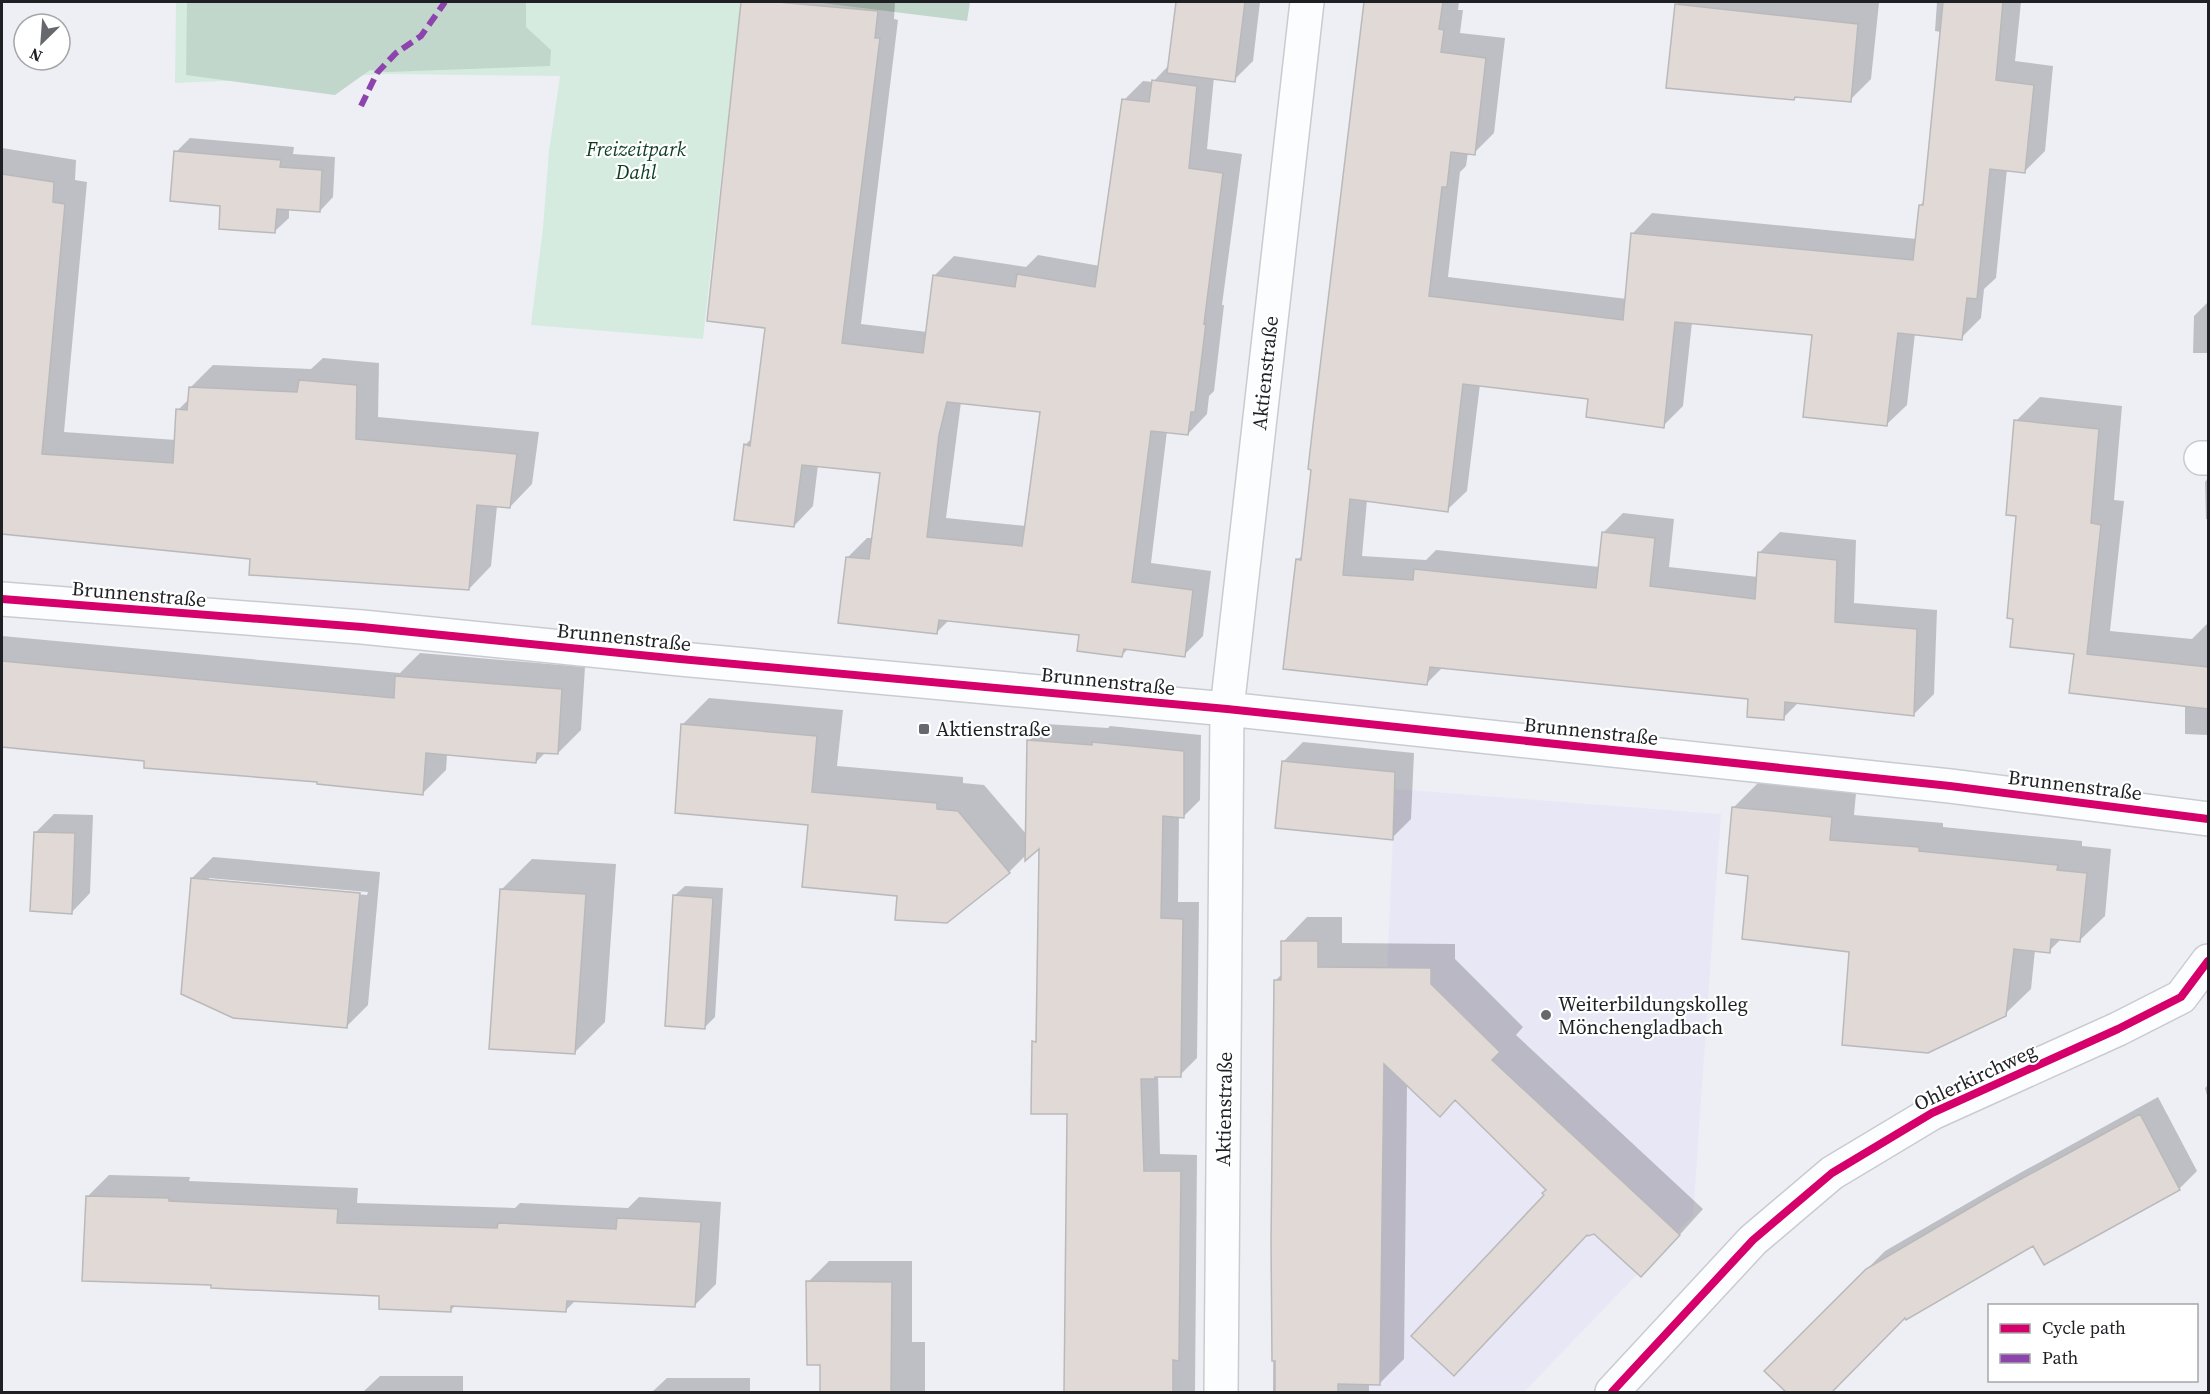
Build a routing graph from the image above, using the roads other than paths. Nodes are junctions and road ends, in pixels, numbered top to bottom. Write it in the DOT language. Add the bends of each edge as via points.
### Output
graph roads {
  1 [pos="1307,2"];
  2 [pos="2,599"];
  3 [pos="1227,709"];
  4 [pos="2208,819"];
  5 [pos="2208,961"];
  6 [pos="1221,1392"];
  7 [pos="1612,1392"];
  1 -- 3 [label="street, Aktienstraße"];
  2 -- 3 [label="street, Brunnenstraße" via="362,627"];
  3 -- 4 [label="street, Brunnenstraße" via="1950,786"];
  3 -- 6 [label="street, Aktienstraße"];
  5 -- 7 [label="street, Ohlerkirchweg" via="2181,997 1932,1113 1832,1173 1753,1240"];
}
